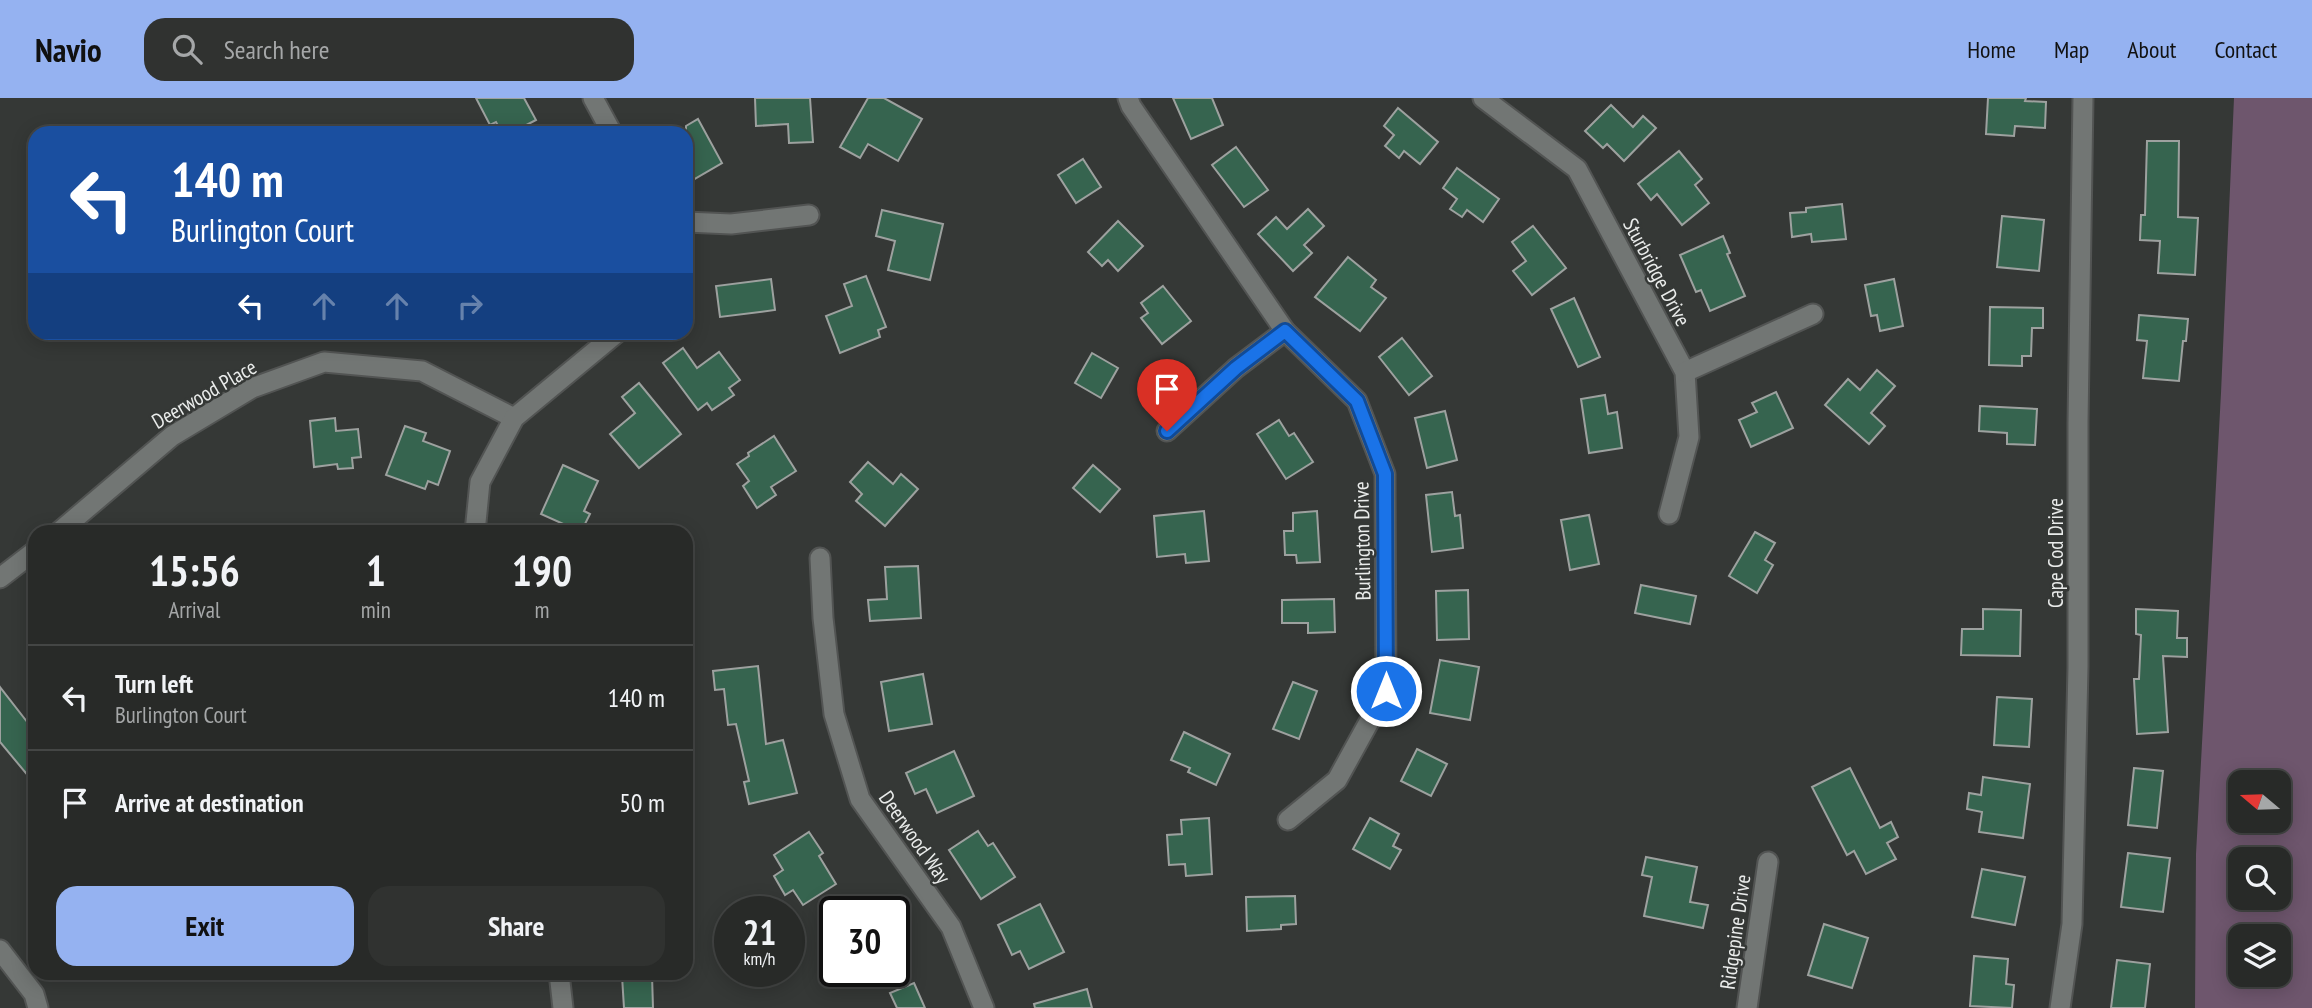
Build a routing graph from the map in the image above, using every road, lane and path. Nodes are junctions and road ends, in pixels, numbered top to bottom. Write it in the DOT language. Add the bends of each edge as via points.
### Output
graph roads {
  1 [pos="593,98"];
  2 [pos="1128,98"];
  3 [pos="1483,98"];
  4 [pos="2083,98"];
  5 [pos="608,126"];
  6 [pos="809,215"];
  7 [pos="693,222"];
  8 [pos="1813,314"];
  9 [pos="1285,331"];
  10 [pos="608,340"];
  11 [pos="1685,372"];
  12 [pos="514,418"];
  13 [pos="1167,431"];
  14 [pos="1668,514"];
  15 [pos="67,525"];
  16 [pos="476,525"];
  17 [pos="28,556"];
  18 [pos="820,558"];
  19 [pos="0,578"];
  20 [pos="1288,820"];
  21 [pos="1768,862"];
  22 [pos="0,950"];
  23 [pos="559,980"];
  24 [pos="38,1008"];
  25 [pos="563,1008"];
  26 [pos="984,1008"];
  27 [pos="1747,1008"];
  28 [pos="2060,1008"];
  1 -- 5 [label="street"];
  2 -- 9 [label="street, Burlington Drive"];
  3 -- 11 [label="street, Sturbridge Drive" via="1577,169"];
  4 -- 28 [label="street, Cape Cod Drive" via="2072,910"];
  6 -- 7 [label="street" via="731,225"];
  8 -- 11 [label="street"];
  9 -- 13 [label="street"];
  9 -- 20 [label="street, Burlington Drive" via="1357,401 1385,474 1386,691 1337,780"];
  10 -- 12 [label="street"];
  11 -- 14 [label="street, Sturbridge Drive" via="1689,437"];
  12 -- 15 [label="street, Deerwood Place" via="422,371 324,362 251,388 172,436"];
  12 -- 16 [label="street" via="480,482"];
  17 -- 19 [label="street"];
  18 -- 26 [label="street, Deerwood Way" via="834,714 860,799 951,927"];
  21 -- 27 [label="street, Ridgepine Drive"];
  22 -- 24 [label="street" via="34,994"];
  23 -- 25 [label="street"];
}
